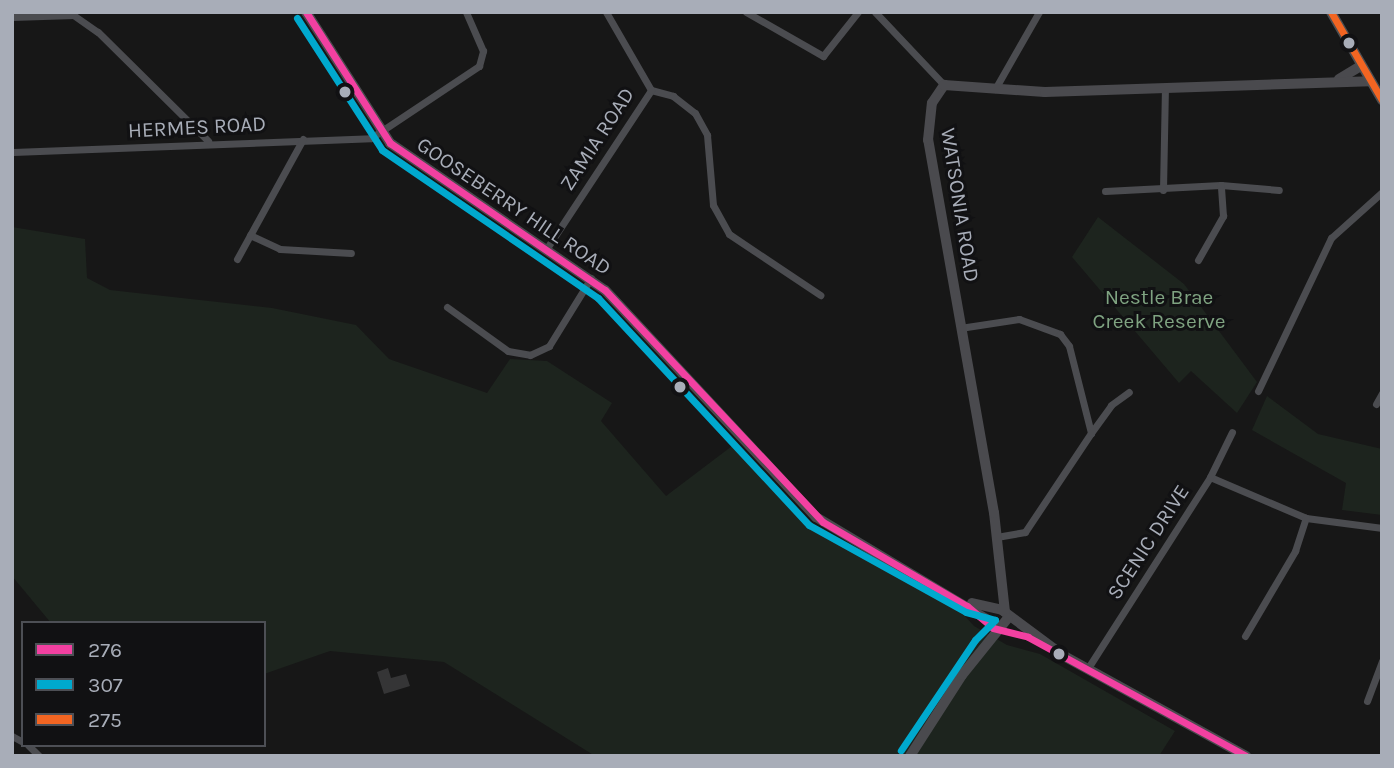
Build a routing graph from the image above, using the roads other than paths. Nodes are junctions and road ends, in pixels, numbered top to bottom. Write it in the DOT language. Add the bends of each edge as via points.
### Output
graph roads {
  1 [pos="306,12"];
  2 [pos="466,12"];
  3 [pos="606,12"];
  4 [pos="746,12"];
  5 [pos="858,12"];
  6 [pos="875,12"];
  7 [pos="1039,12"];
  8 [pos="1331,12"];
  9 [pos="71,14"];
  10 [pos="12,17"];
  11 [pos="1361,66"];
  12 [pos="1331,80"];
  13 [pos="1370,81"];
  14 [pos="944,85"];
  15 [pos="1165,88"];
  16 [pos="995,89"];
  17 [pos="650,90"];
  18 [pos="1382,100"];
  19 [pos="381,132"];
  20 [pos="303,139"];
  21 [pos="208,141"];
  22 [pos="13,152"];
  23 [pos="1221,185"];
  24 [pos="1163,190"];
  25 [pos="1279,190"];
  26 [pos="1105,191"];
  27 [pos="1382,192"];
  28 [pos="250,235"];
  29 [pos="547,248"];
  30 [pos="351,253"];
  31 [pos="237,259"];
  32 [pos="1198,260"];
  33 [pos="591,278"];
  34 [pos="820,295"];
  35 [pos="447,307"];
  36 [pos="960,328"];
  37 [pos="1258,391"];
  38 [pos="1129,392"];
  39 [pos="1382,393"];
  40 [pos="1376,404"];
  41 [pos="1232,432"];
  42 [pos="1091,433"];
  43 [pos="1210,477"];
  44 [pos="1306,518"];
  45 [pos="1382,528"];
  46 [pos="996,537"];
  47 [pos="997,619"];
  48 [pos="1245,636"];
  49 [pos="1382,661"];
  50 [pos="1088,668"];
  51 [pos="1367,701"];
  52 [pos="910,756"];
  53 [pos="1246,756"];
  1 -- 19 [label="street, GOOSEBERRY HILL ROAD"];
  2 -- 19 [label="street" via="483,51 479,66"];
  3 -- 17 [label="street, ZAMIA ROAD"];
  4 -- 5 [label="street" via="823,55"];
  6 -- 14 [label="street"];
  7 -- 16 [label="street"];
  8 -- 11 [label="main road"];
  9 -- 10 [label="street"];
  9 -- 21 [label="street" via="99,32"];
  11 -- 12 [label="street"];
  11 -- 13 [label="main road"];
  12 -- 13 [label="street"];
  12 -- 15 [label="street"];
  13 -- 18 [label="main road"];
  14 -- 16 [label="street"];
  14 -- 36 [label="street, WATSONIA ROAD" via="932,103 928,140"];
  15 -- 16 [label="street"];
  15 -- 24 [label="street"];
  17 -- 29 [label="street, ZAMIA ROAD"];
  17 -- 34 [label="street" via="673,96 695,113 707,135 713,205 729,234"];
  19 -- 20 [label="street, HERMES ROAD" via="365,138"];
  19 -- 29 [label="street, GOOSEBERRY HILL ROAD" via="401,152"];
  20 -- 21 [label="street, HERMES ROAD"];
  20 -- 28 [label="street"];
  21 -- 22 [label="street, HERMES ROAD" via="193,146"];
  23 -- 24 [label="street"];
  23 -- 25 [label="street"];
  23 -- 32 [label="street" via="1223,215"];
  24 -- 26 [label="street"];
  27 -- 37 [label="street" via="1331,238"];
  28 -- 30 [label="street" via="280,249"];
  28 -- 31 [label="street"];
  29 -- 33 [label="street, GOOSEBERRY HILL ROAD"];
  33 -- 35 [label="street" via="549,346 530,355 508,351"];
  33 -- 47 [label="street, GOOSEBERRY HILL ROAD" via="801,504 838,532"];
  36 -- 42 [label="street" via="1019,320 1060,334 1069,346"];
  36 -- 46 [label="street, WATSONIA ROAD"];
  38 -- 42 [label="street" via="1111,405"];
  39 -- 40 [label="street"];
  41 -- 43 [label="street, SCENIC DRIVE"];
  42 -- 46 [label="street" via="1025,532"];
  43 -- 44 [label="street"];
  43 -- 50 [label="street, SCENIC DRIVE"];
  44 -- 45 [label="street"];
  44 -- 48 [label="street" via="1295,551"];
  46 -- 47 [label="street, WATSONIA ROAD" via="1003,593"];
  47 -- 50 [label="street, GOOSEBERRY HILL ROAD"];
  47 -- 52 [label="street, WATSONIA ROAD"];
  49 -- 51 [label="street"];
  50 -- 53 [label="street, GOOSEBERRY HILL ROAD"];
}
